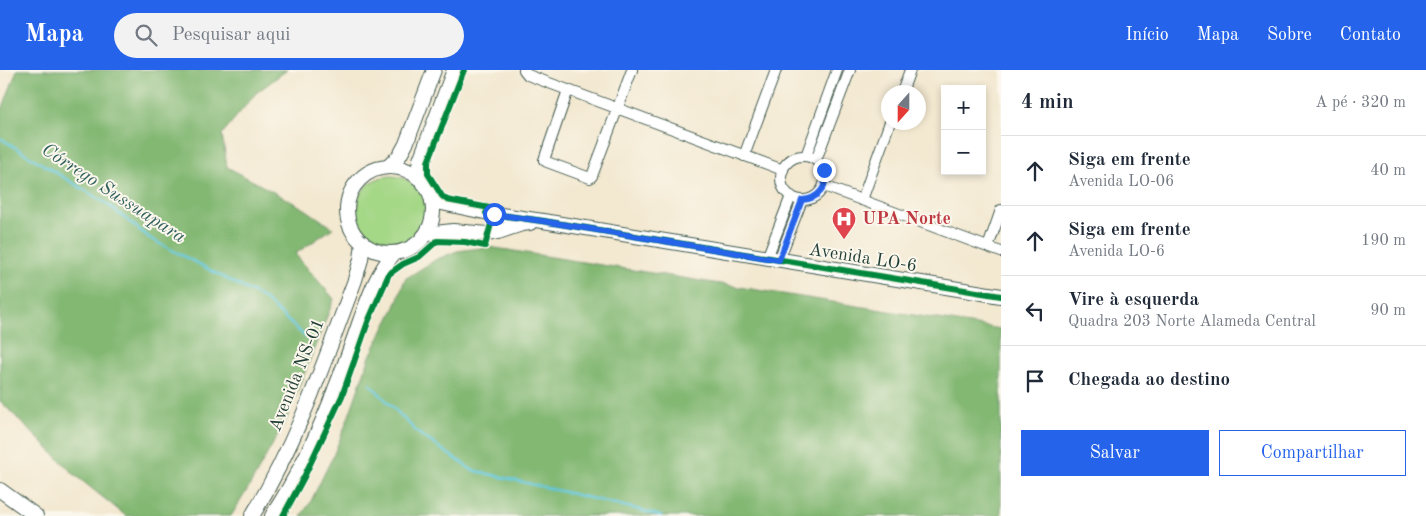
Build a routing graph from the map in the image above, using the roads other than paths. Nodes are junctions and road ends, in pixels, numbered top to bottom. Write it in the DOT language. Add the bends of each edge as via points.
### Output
graph roads {
  1 [pos="434,70"];
  2 [pos="454,70"];
  3 [pos="524,70"];
  4 [pos="632,70"];
  5 [pos="776,70"];
  6 [pos="837,70"];
  7 [pos="850,70"];
  8 [pos="910,70"];
  9 [pos="905,85"];
  10 [pos="568,90"];
  11 [pos="618,109"];
  12 [pos="887,130"];
  13 [pos="744,156"];
  14 [pos="806,156"];
  15 [pos="816,160"];
  16 [pos="388,167"];
  17 [pos="782,170"];
  18 [pos="417,177"];
  19 [pos="824,186"];
  20 [pos="791,196"];
  21 [pos="802,200"];
  22 [pos="862,200"];
  23 [pos="432,201"];
  24 [pos="1001,210"];
  25 [pos="542,221"];
  26 [pos="426,234"];
  27 [pos="363,243"];
  28 [pos="988,247"];
  29 [pos="1001,252"];
  30 [pos="394,253"];
  31 [pos="773,259"];
  32 [pos="1001,296"];
  33 [pos="0,490"];
  34 [pos="36,516"];
  35 [pos="252,516"];
  36 [pos="272,516"];
  1 -- 16 [label="street" via="406,144"];
  2 -- 18 [label="street" via="420,160"];
  3 -- 10 [label="street" via="532,77"];
  4 -- 11 [label="street"];
  5 -- 13 [label="street"];
  6 -- 14 [label="street"];
  7 -- 15 [label="street"];
  8 -- 9 [label="street"];
  10 -- 11 [label="street"];
  10 -- 11 [label="street" via="545,161 590,178"];
  11 -- 13 [label="street"];
  12 -- 22 [label="street"];
  13 -- 17 [label="street"];
  14 -- 15 [label="street"];
  14 -- 17 [label="street" via="791,159"];
  15 -- 19 [label="street" via="825,171"];
  16 -- 18 [label="street"];
  16 -- 27 [label="street" via="370,172 351,192 348,220"];
  17 -- 20 [label="street" via="782,184"];
  18 -- 23 [label="street" via="427,188"];
  19 -- 21 [label="street" via="815,197"];
  19 -- 22 [label="street"];
  20 -- 21 [label="street"];
  20 -- 31 [label="street"];
  21 -- 31 [label="street"];
  22 -- 28 [label="street"];
  23 -- 25 [label="street, Avenida LO-6"];
  23 -- 26 [label="street" via="432,218"];
  24 -- 28 [label="street"];
  25 -- 26 [label="street" via="488,234 453,230"];
  25 -- 31 [label="street, Avenida LO-6"];
  26 -- 30 [label="street" via="415,245"];
  27 -- 30 [label="street" via="381,252"];
  27 -- 35 [label="street, Avenida NS-01" via="355,280 305,412"];
  28 -- 29 [label="street"];
  30 -- 36 [label="street" via="374,284 335,391 296,474"];
  31 -- 32 [label="street, Avenida LO-6"];
  33 -- 34 [label="street"];
}
